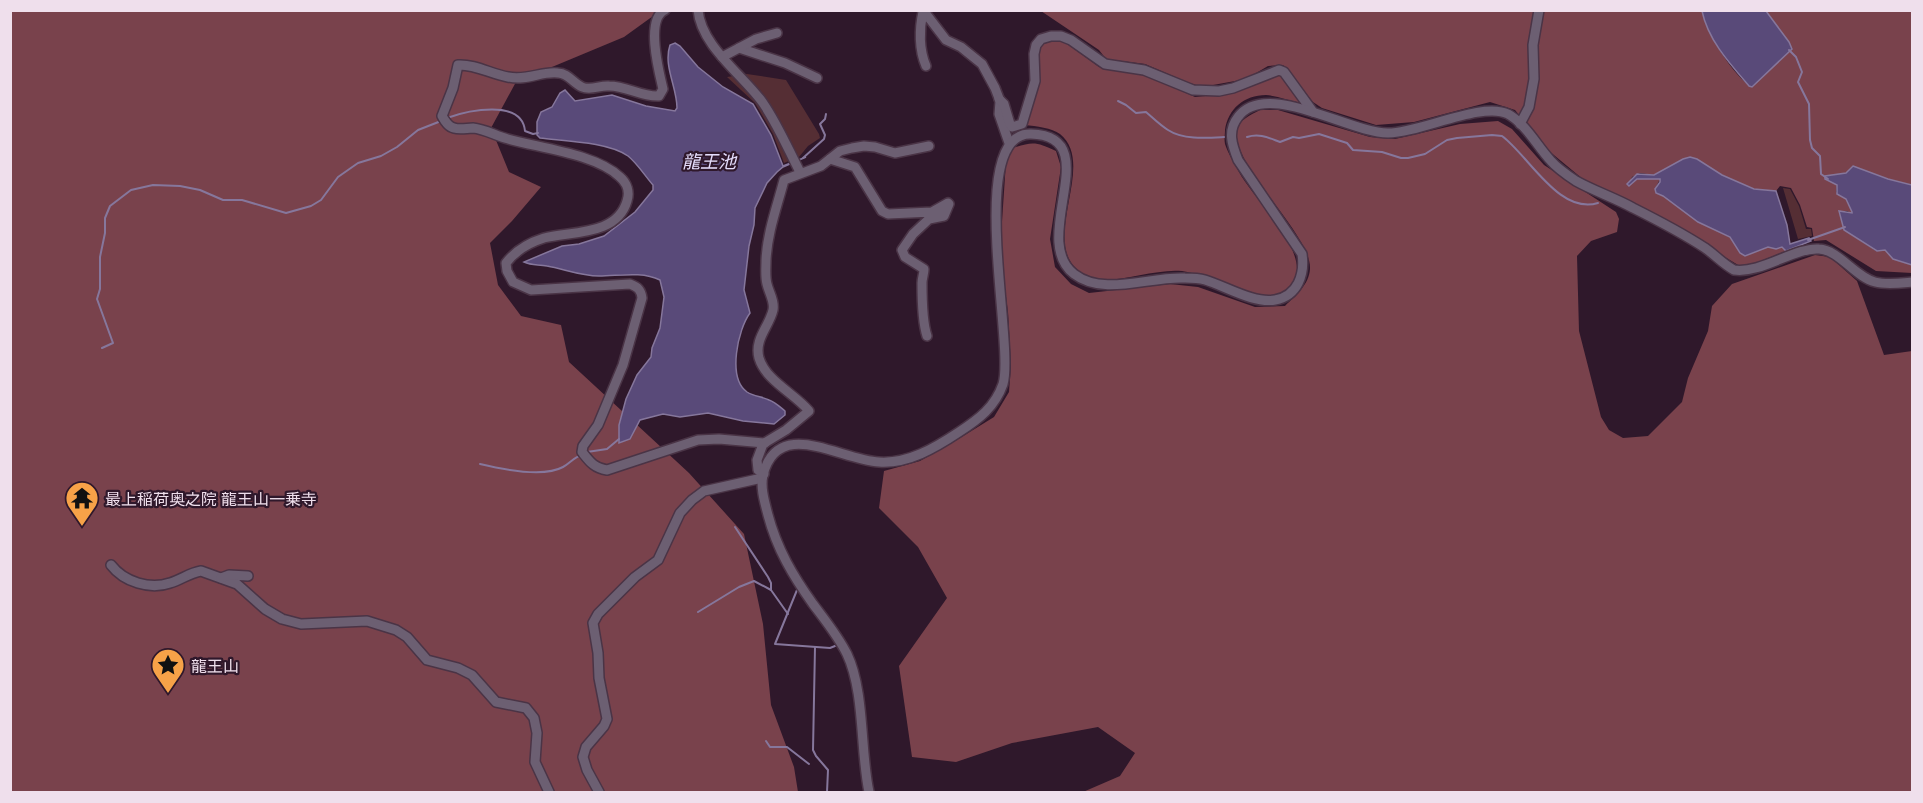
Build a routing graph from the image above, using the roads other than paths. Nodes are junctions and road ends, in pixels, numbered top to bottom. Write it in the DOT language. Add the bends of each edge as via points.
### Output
graph roads {
  1 [pos="665,10"];
  2 [pos="698,10"];
  3 [pos="1539,10"];
  4 [pos="923,11"];
  5 [pos="777,33"];
  6 [pos="739,48"];
  7 [pos="722,57"];
  8 [pos="926,66"];
  9 [pos="817,78"];
  10 [pos="999,99"];
  11 [pos="1313,112"];
  12 [pos="1520,124"];
  13 [pos="1009,143"];
  14 [pos="929,146"];
  15 [pos="830,159"];
  16 [pos="796,165"];
  17 [pos="1912,282"];
  18 [pos="927,336"];
  19 [pos="765,443"];
  20 [pos="763,476"];
  21 [pos="111,566"];
  22 [pos="248,576"];
  23 [pos="221,578"];
  24 [pos="549,792"];
  25 [pos="599,792"];
  26 [pos="869,792"];
  1 -- 19 [label="street" via="656,18 656,52 663,89 659,96 607,85 582,87 556,72 525,79 458,65 442,116 454,128 475,128 604,165 625,181 627,202 613,221 598,229 528,244 506,263 513,282 531,290 630,284 641,293 623,365 598,425 583,446 582,452 592,465 607,470 698,440"];
  2 -- 7 [label="street" via="699,22"];
  3 -- 12 [label="street" via="1533,45 1534,79 1529,107"];
  4 -- 8 [label="street" via="920,24"];
  4 -- 10 [label="street" via="946,40 982,64"];
  5 -- 6 [label="street"];
  6 -- 7 [label="street"];
  6 -- 9 [label="street"];
  7 -- 16 [label="street" via="762,101"];
  10 -- 11 [label="street" via="1012,127 1022,124 1035,81 1036,45 1041,39 1061,36 1105,64 1144,70 1193,90 1233,88 1280,70"];
  10 -- 13 [label="street" via="999,114"];
  11 -- 12 [label="street" via="1361,129 1388,133 1477,111 1506,113"];
  11 -- 13 [label="street" via="1261,103 1247,108 1231,130 1231,144 1238,160 1302,254 1304,269 1298,286 1273,300 1261,300 1201,279 1088,283 1070,271 1057,237 1068,165 1059,142 1031,134 1018,136"];
  12 -- 17 [label="street" via="1552,163 1576,181 1634,208 1706,249 1734,270 1750,270 1817,248 1832,253 1875,282"];
  13 -- 20 [label="street" via="999,171 997,210 1006,367 997,399 986,413 947,440 910,458 878,462 797,443 770,458"];
  14 -- 15 [label="street" via="895,153 864,146 840,151"];
  15 -- 16 [label="street" via="821,166"];
  15 -- 18 [label="street" via="855,167 882,211 888,214 932,212 948,202 944,216 929,219 902,250 905,257 924,268 923,323"];
  16 -- 19 [label="street" via="784,180 774,211 766,259 773,310 758,348 765,370 809,411"];
  19 -- 20 [label="street" via="757,460"];
  20 -- 25 [label="street" via="704,491 692,500 680,513 658,560 635,577 593,623 607,719 583,757"];
  20 -- 26 [label="street" via="764,501 781,554 848,655 855,678"];
  21 -- 23 [label="street" via="117,573 148,585 161,586 201,571"];
  22 -- 23 [label="street"];
  23 -- 24 [label="street" via="237,584 264,609 282,619 301,624 368,621 396,630 427,660 472,675 496,702 526,708 534,718 537,733 535,762"];
}
